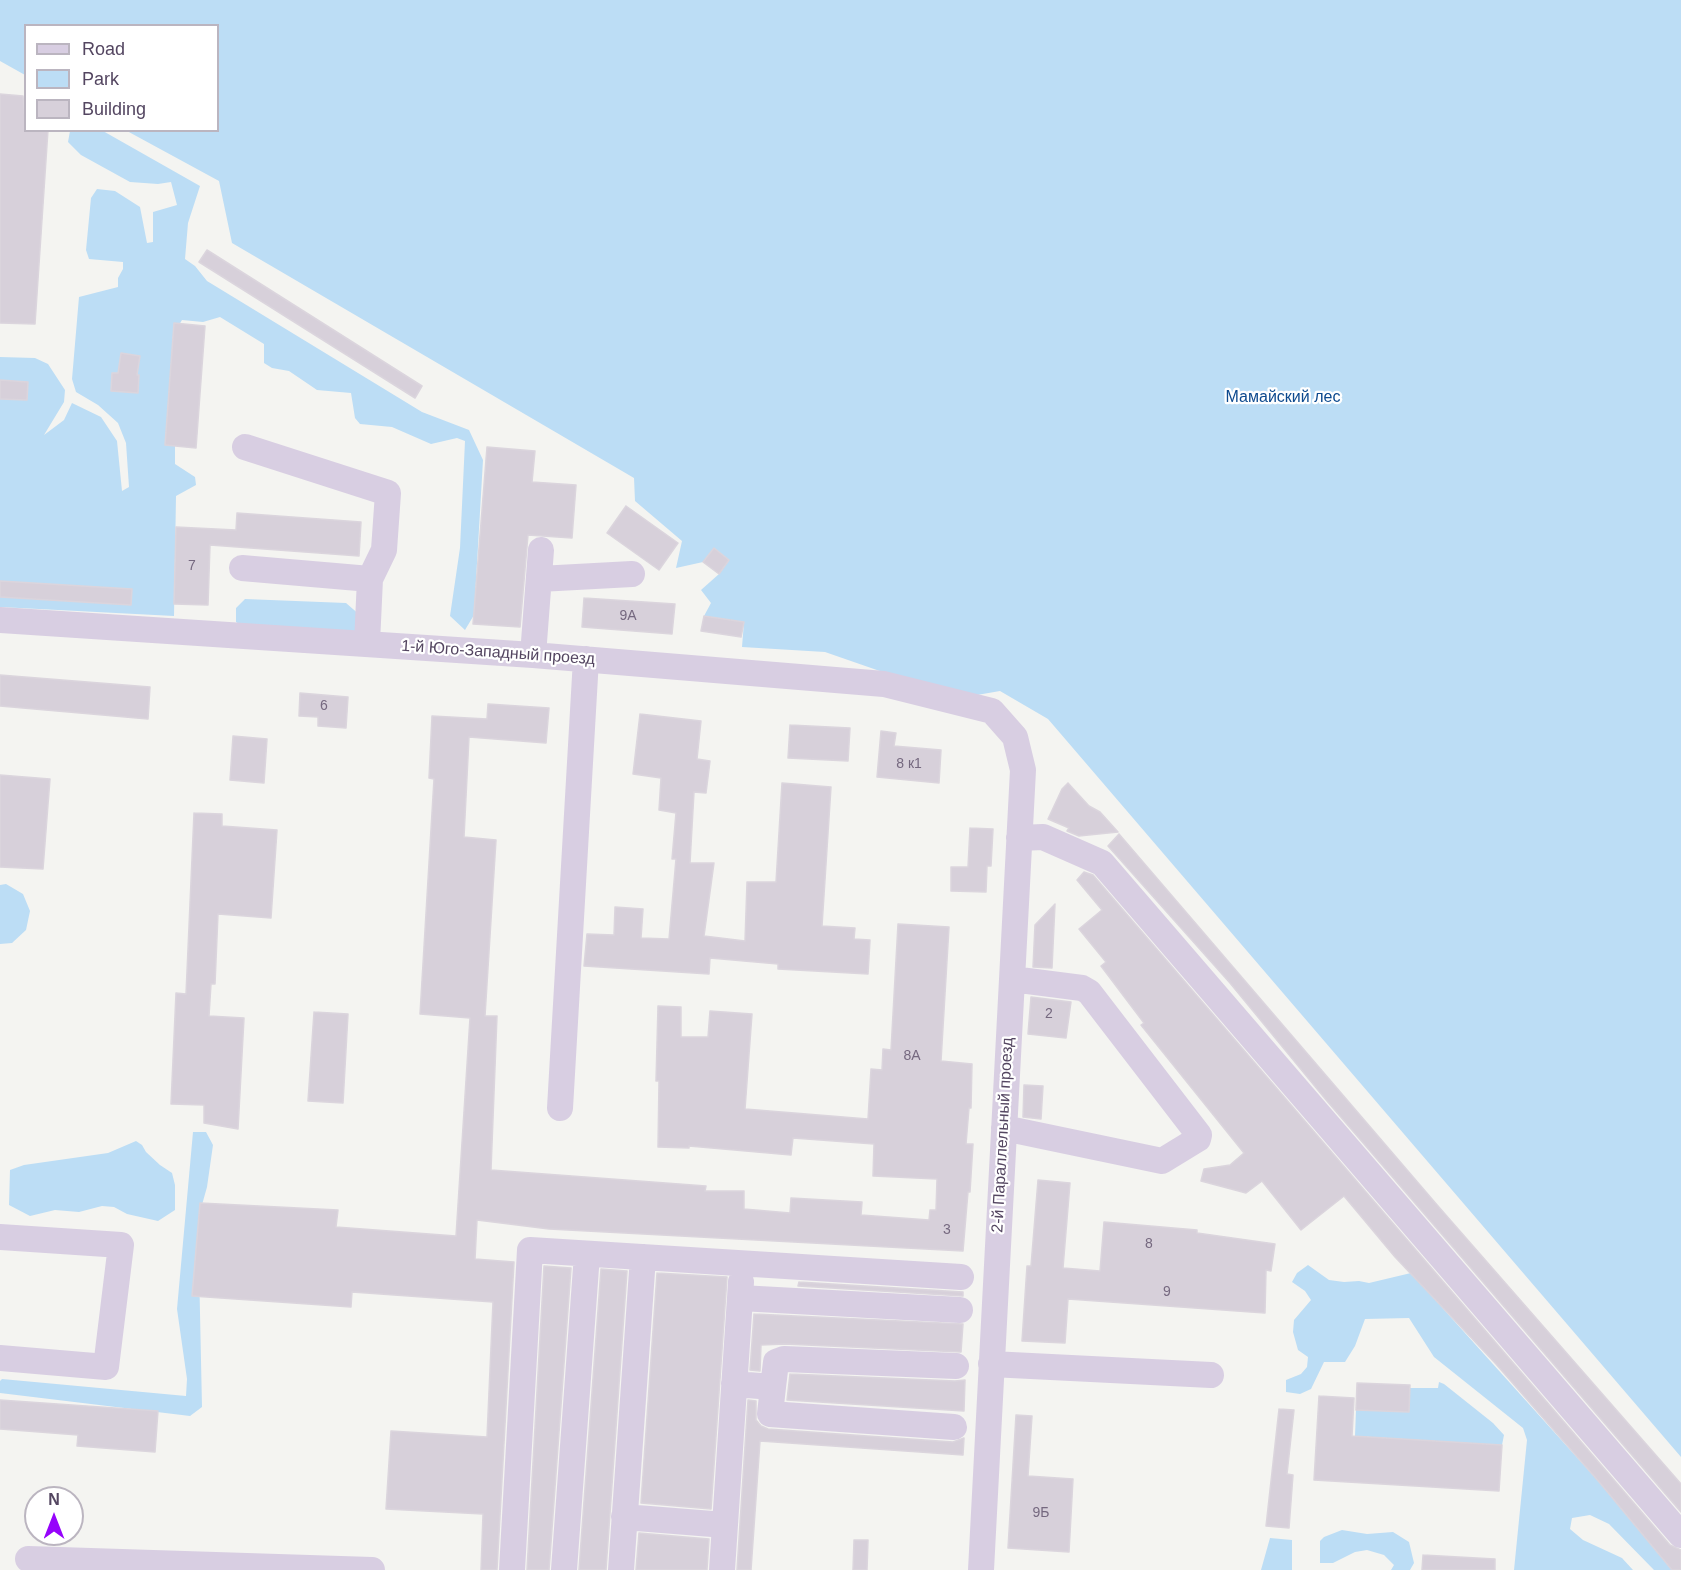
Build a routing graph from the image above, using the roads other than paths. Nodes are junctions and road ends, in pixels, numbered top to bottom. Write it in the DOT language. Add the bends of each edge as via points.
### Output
graph roads {
  1 [pos="245,447"];
  2 [pos="541,550"];
  3 [pos="242,568"];
  4 [pos="632,574"];
  5 [pos="370,579"];
  6 [pos="539,579"];
  7 [pos="0,620"];
  8 [pos="367,643"];
  9 [pos="533,655"];
  10 [pos="586,659"];
  11 [pos="992,711"];
  12 [pos="1019,838"];
  13 [pos="1012,979"];
  14 [pos="560,1108"];
  15 [pos="1004,1128"];
  16 [pos="0,1237"];
  17 [pos="587,1254"];
  18 [pos="643,1257"];
  19 [pos="742,1263"];
  20 [pos="961,1277"];
  21 [pos="740,1298"];
  22 [pos="960,1310"];
  23 [pos="0,1358"];
  24 [pos="991,1364"];
  25 [pos="956,1366"];
  26 [pos="1211,1375"];
  27 [pos="734,1384"];
  28 [pos="773,1387"];
  29 [pos="954,1427"];
  30 [pos="624,1518"];
  31 [pos="725,1525"];
  32 [pos="1681,1535"];
  33 [pos="28,1559"];
  34 [pos="192,1567"];
  35 [pos="372,1570"];
  36 [pos="512,1570"];
  37 [pos="564,1570"];
  38 [pos="621,1570"];
  39 [pos="722,1570"];
  40 [pos="981,1570"];
  1 -- 5 [label="street" via="388,493 384,550"];
  2 -- 6 [label="street"];
  3 -- 5 [label="street"];
  4 -- 6 [label="street"];
  5 -- 8 [label="street"];
  6 -- 9 [label="street"];
  7 -- 8 [label="street, 1-й Юго-Западный проезд"];
  8 -- 9 [label="street, 1-й Юго-Западный проезд"];
  9 -- 10 [label="street, 1-й Юго-Западный проезд"];
  10 -- 11 [label="street, 1-й Юго-Западный проезд" via="884,684"];
  10 -- 14 [label="street"];
  11 -- 12 [label="street, 2-й Параллельный проезд" via="1015,737 1023,770"];
  12 -- 13 [label="street, 2-й Параллельный проезд"];
  12 -- 32 [label="street" via="1043,837 1102,863"];
  13 -- 15 [label="street, 2-й Параллельный проезд"];
  13 -- 15 [label="street" via="1089,992 1199,1135 1162,1161"];
  15 -- 24 [label="street, 2-й Параллельный проезд"];
  16 -- 23 [label="street" via="121,1245 106,1367"];
  17 -- 18 [label="street"];
  17 -- 36 [label="street" via="530,1250"];
  17 -- 37 [label="street"];
  18 -- 19 [label="street"];
  18 -- 30 [label="street"];
  19 -- 20 [label="street"];
  19 -- 21 [label="street"];
  21 -- 22 [label="street"];
  21 -- 27 [label="street"];
  24 -- 26 [label="street"];
  24 -- 40 [label="street, 2-й Параллельный проезд"];
  25 -- 28 [label="street" via="784,1359 776,1362"];
  27 -- 28 [label="street"];
  27 -- 31 [label="street"];
  28 -- 29 [label="street" via="770,1414"];
  30 -- 31 [label="street"];
  30 -- 38 [label="street"];
  31 -- 39 [label="street"];
  33 -- 34 [label="street"];
  34 -- 35 [label="street"];
}
